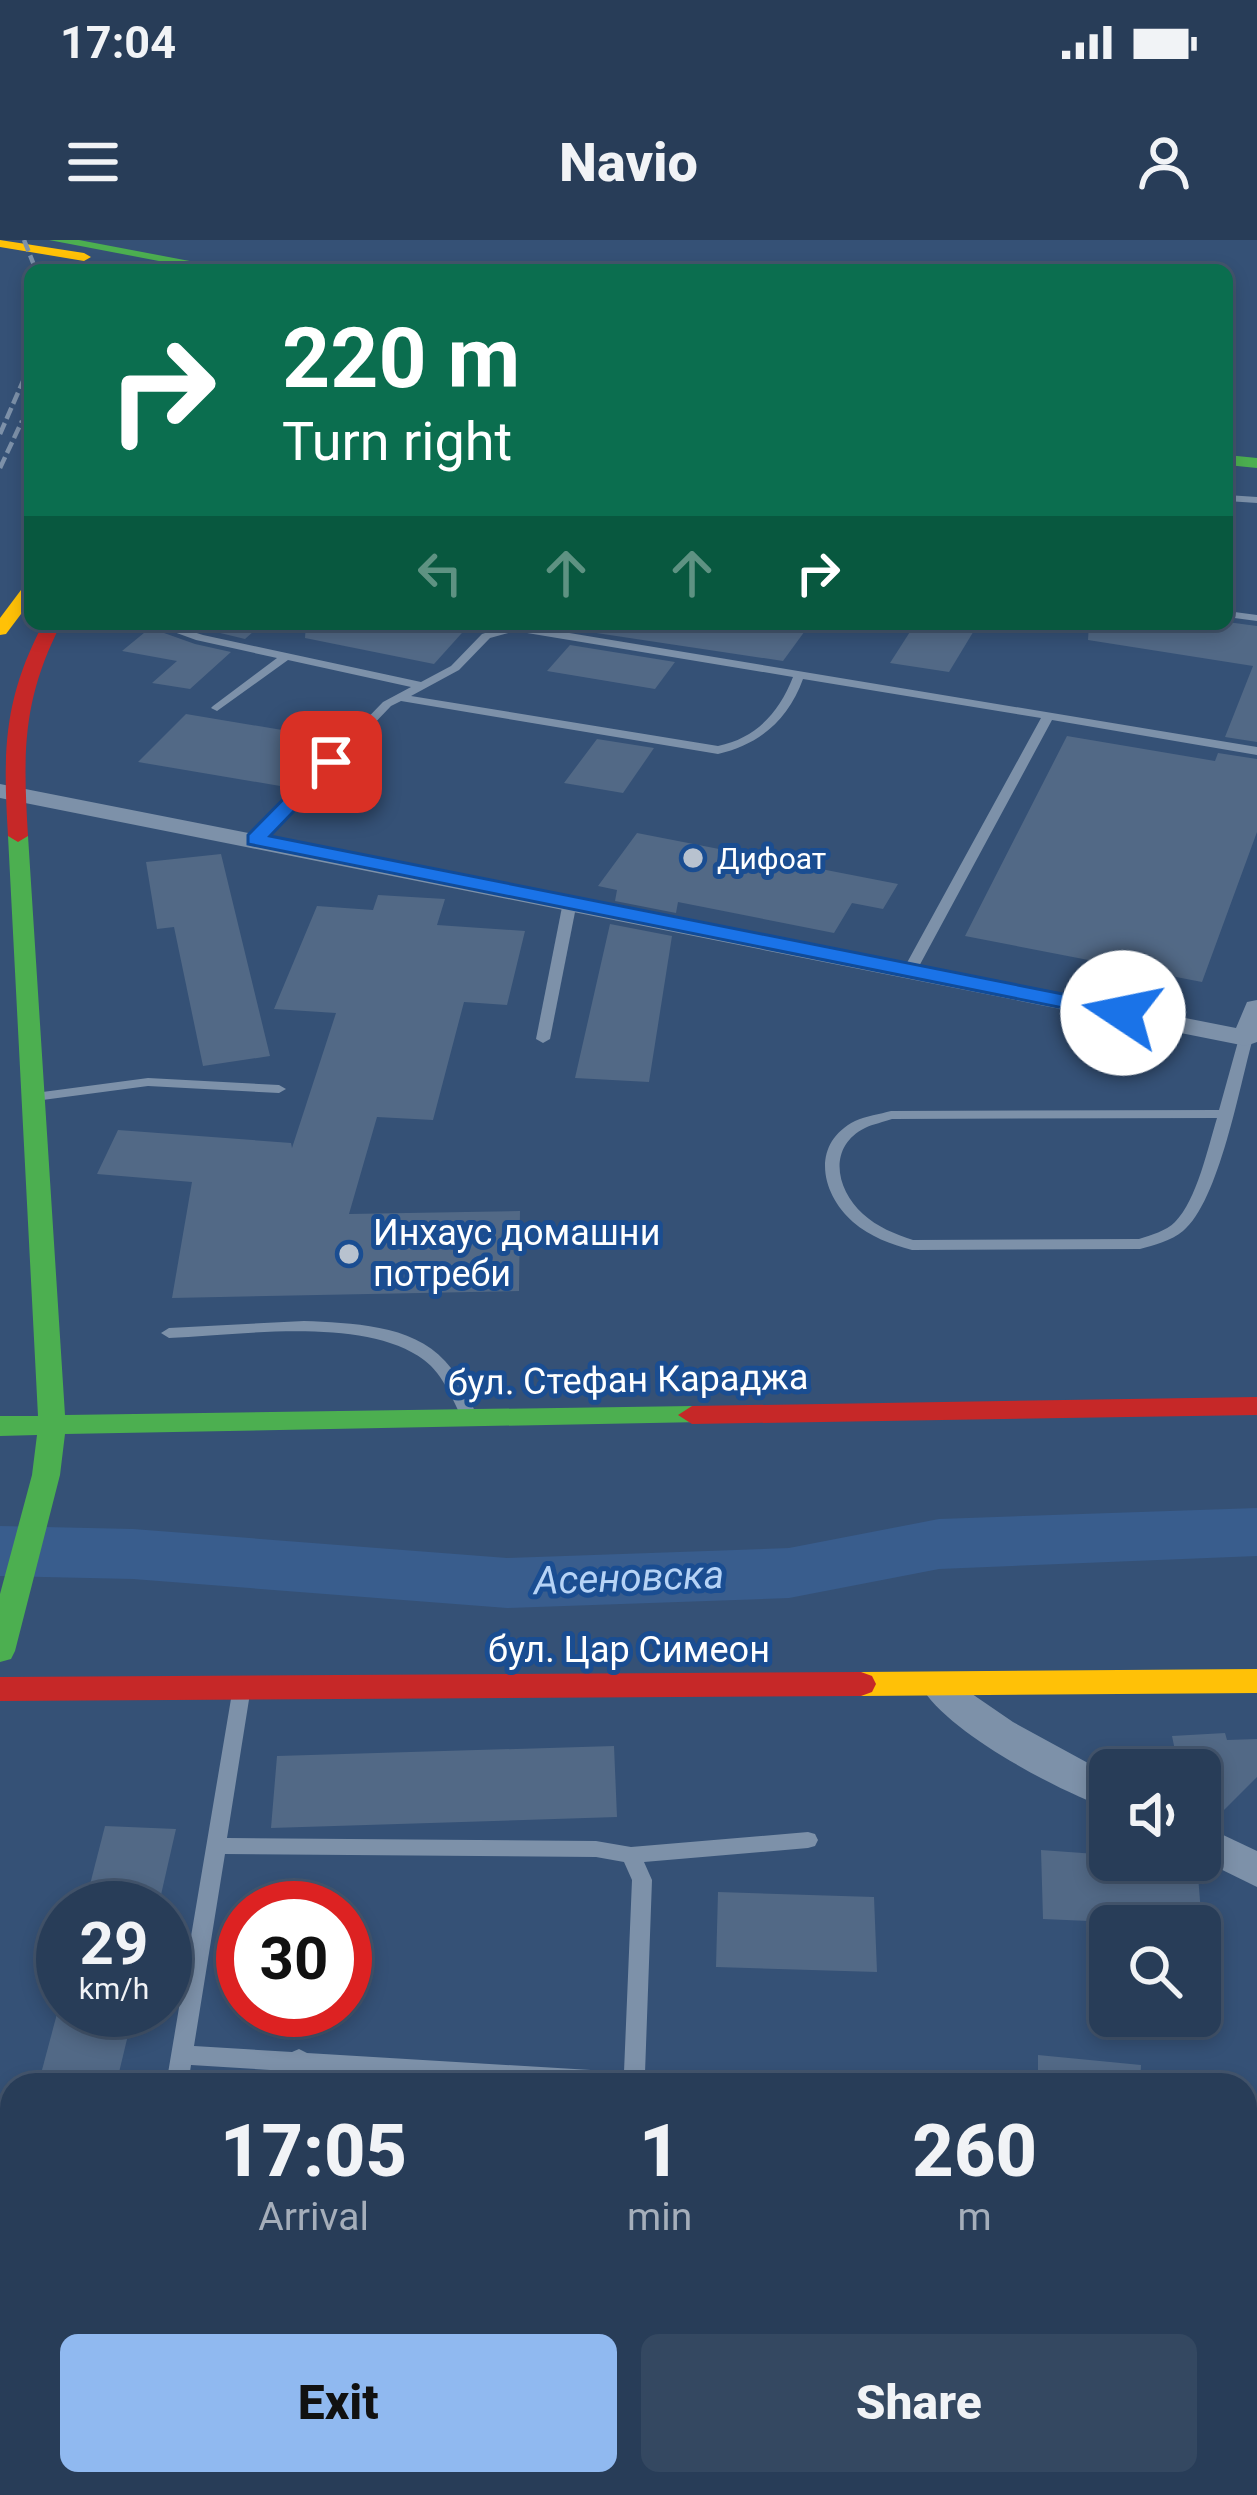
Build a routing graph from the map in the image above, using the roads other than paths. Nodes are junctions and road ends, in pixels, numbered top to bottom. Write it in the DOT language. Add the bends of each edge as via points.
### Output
graph roads {
  1 [pos="56,240"];
  2 [pos="0,243"];
  3 [pos="91,252"];
  4 [pos="134,264"];
  5 [pos="184,264"];
  6 [pos="24,598"];
  7 [pos="0,630"];
  8 [pos="49,630"];
  9 [pos="181,630"];
  10 [pos="506,630"];
  11 [pos="524,630"];
  12 [pos="285,656"];
  13 [pos="799,675"];
  14 [pos="426,686"];
  15 [pos="401,698"];
  16 [pos="217,708"];
  17 [pos="1048,716"];
  18 [pos="1257,751"];
  19 [pos="8,790"];
  20 [pos="256,840"];
  21 [pos="570,902"];
  22 [pos="910,970"];
  23 [pos="1257,1008"];
  24 [pos="1246,1038"];
  25 [pos="543,1039"];
  26 [pos="279,1089"];
  27 [pos="34,1097"];
  28 [pos="1223,1114"];
  29 [pos="169,1334"];
  30 [pos="1257,1406"];
  31 [pos="470,1419"];
  32 [pos="52,1425"];
  33 [pos="0,1426"];
  34 [pos="2,1647"];
  35 [pos="1257,1681"];
  36 [pos="243,1686"];
  37 [pos="940,1686"];
  38 [pos="0,1689"];
  39 [pos="1089,1781"];
  40 [pos="808,1840"];
  41 [pos="219,1846"];
  42 [pos="1221,1851"];
  43 [pos="632,1855"];
  44 [pos="1257,1870"];
  45 [pos="183,2055"];
  46 [pos="299,2059"];
  47 [pos="179,2073"];
  48 [pos="296,2073"];
  49 [pos="503,2073"];
  50 [pos="634,2073"];
  1 -- 3 [label="main road"];
  2 -- 3 [label="main road"];
  3 -- 4 [label="main road"];
  3 -- 5 [label="main road"];
  6 -- 7 [label="main road"];
  8 -- 19 [label="main road" via="12,723"];
  9 -- 12 [label="lane"];
  10 -- 14 [label="lane" via="486,636"];
  11 -- 13 [label="lane"];
  12 -- 14 [label="lane"];
  12 -- 16 [label="lane"];
  13 -- 15 [label="lane" via="793,695 757,738 718,750"];
  13 -- 17 [label="lane"];
  14 -- 15 [label="lane"];
  15 -- 20 [label="lane"];
  17 -- 18 [label="lane"];
  17 -- 22 [label="lane"];
  19 -- 20 [label="street"];
  19 -- 27 [label="main road"];
  20 -- 21 [label="street"];
  21 -- 22 [label="street"];
  21 -- 25 [label="lane"];
  22 -- 24 [label="street"];
  23 -- 24 [label="street"];
  24 -- 28 [label="lane"];
  26 -- 27 [label="lane" via="148,1082"];
  27 -- 32 [label="main road"];
  28 -- 28 [label="lane" via="1195,1207 1165,1236 1140,1244 887,1240 864,1229 840,1200 831,1160 850,1129 891,1115"];
  29 -- 31 [label="lane" via="335,1328 387,1337 428,1354"];
  30 -- 31 [label="main road, бул. Стефан Караджа"];
  31 -- 32 [label="main road, бул. Стефан Караджа"];
  32 -- 33 [label="main road, бул. Стефан Караджа"];
  32 -- 34 [label="main road"];
  35 -- 37 [label="main road, бул. Цар Симеон"];
  36 -- 37 [label="main road, бул. Цар Симеон"];
  36 -- 38 [label="main road, бул. Цар Симеон"];
  36 -- 41 [label="lane"];
  37 -- 39 [label="street" via="968,1714"];
  40 -- 43 [label="lane"];
  41 -- 43 [label="lane"];
  41 -- 45 [label="lane"];
  42 -- 44 [label="street"];
  43 -- 50 [label="lane" via="642,1880"];
  45 -- 46 [label="lane"];
  45 -- 47 [label="lane"];
  46 -- 48 [label="lane"];
  46 -- 49 [label="lane"];
}
